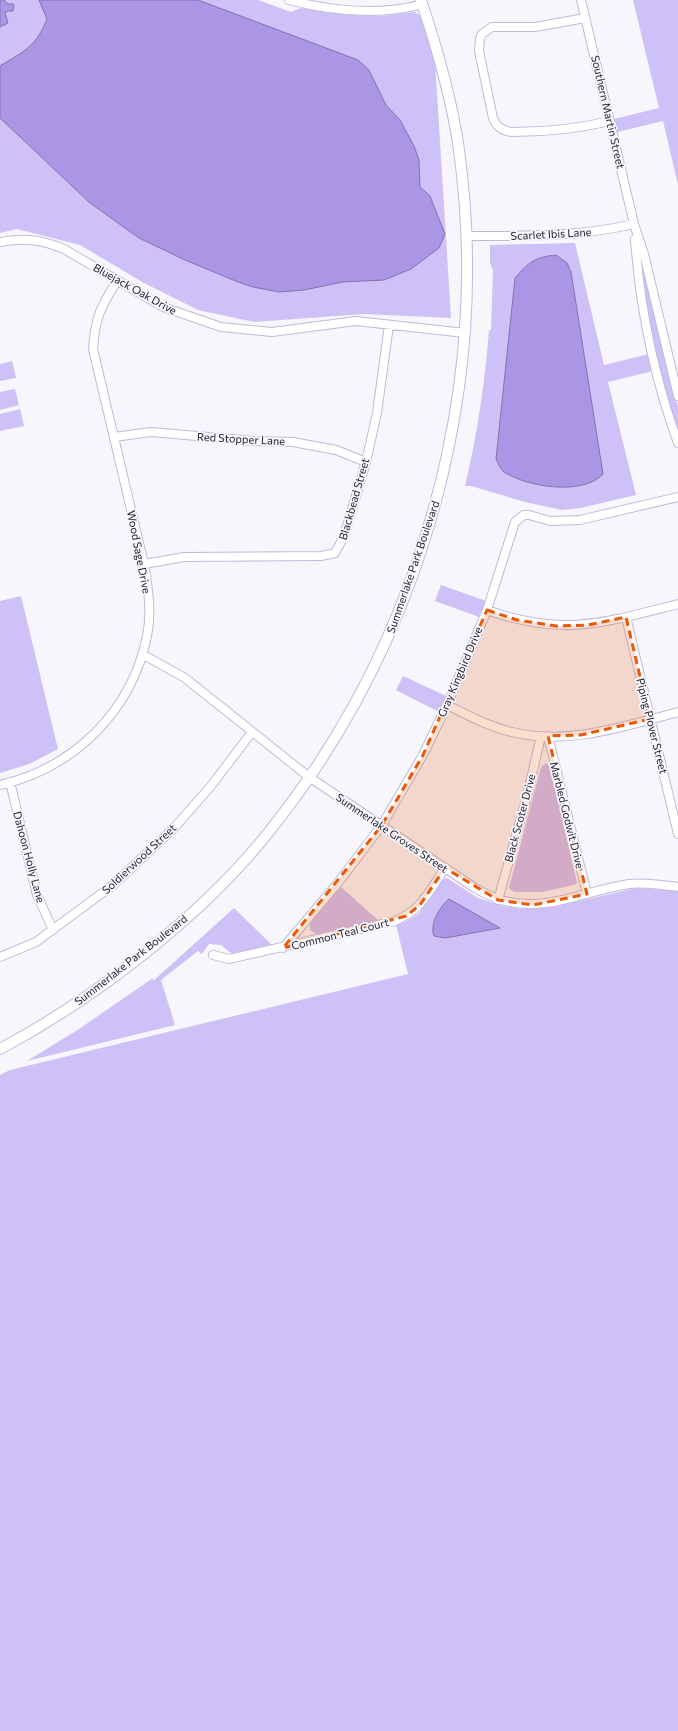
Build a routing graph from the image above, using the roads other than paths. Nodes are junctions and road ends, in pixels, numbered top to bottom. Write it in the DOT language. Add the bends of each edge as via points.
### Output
graph roads {
  1 [pos="289,0"];
  2 [pos="581,0"];
  3 [pos="302,2"];
  4 [pos="422,2"];
  5 [pos="585,18"];
  6 [pos="610,121"];
  7 [pos="634,224"];
  8 [pos="467,236"];
  9 [pos="0,242"];
  10 [pos="117,281"];
  11 [pos="389,325"];
  12 [pos="465,333"];
  13 [pos="678,396"];
  14 [pos="114,437"];
  15 [pos="678,443"];
  16 [pos="366,462"];
  17 [pos="678,497"];
  18 [pos="144,564"];
  19 [pos="678,604"];
  20 [pos="487,610"];
  21 [pos="626,617"];
  22 [pos="142,654"];
  23 [pos="447,705"];
  24 [pos="678,712"];
  25 [pos="650,719"];
  26 [pos="252,732"];
  27 [pos="544,736"];
  28 [pos="309,777"];
  29 [pos="10,782"];
  30 [pos="0,785"];
  31 [pos="382,825"];
  32 [pos="678,834"];
  33 [pos="445,868"];
  34 [pos="678,886"];
  35 [pos="587,894"];
  36 [pos="498,900"];
  37 [pos="53,930"];
  38 [pos="283,948"];
  39 [pos="213,956"];
  40 [pos="0,957"];
  41 [pos="0,1049"];
  1 -- 3 [label="street"];
  2 -- 5 [label="street, Southern Martin Street"];
  3 -- 4 [label="street" via="324,8 375,11 407,8"];
  4 -- 8 [label="main road, Summerlake Park Boulevard" via="449,97 459,148"];
  5 -- 6 [label="street, Southern Martin Street"];
  5 -- 6 [label="street" via="535,27 492,27 482,34 479,51 493,118 498,126 512,132 584,128"];
  6 -- 7 [label="street, Southern Martin Street"];
  7 -- 8 [label="street, Scarlet Ibis Lane" via="576,234"];
  7 -- 13 [label="street, Southern Martin Street" via="644,254"];
  7 -- 15 [label="street, Southern Martin Street" via="639,286 647,331 665,404"];
  8 -- 12 [label="main road, Summerlake Park Boulevard"];
  9 -- 10 [label="street, Bluejack Oak Drive" via="24,239 50,243"];
  10 -- 11 [label="street, Bluejack Oak Drive" via="163,307 221,327 272,332 356,321"];
  10 -- 14 [label="street, Wood Sage Drive" via="98,314 93,349"];
  11 -- 12 [label="street, Bluejack Oak Drive"];
  11 -- 16 [label="street, Blackbead Street" via="377,413"];
  12 -- 28 [label="main road, Summerlake Park Boulevard" via="450,440 438,496 419,557 389,636 360,695"];
  14 -- 16 [label="street, Red Stopper Lane" via="151,432 292,442 336,450"];
  14 -- 18 [label="street, Wood Sage Drive"];
  16 -- 18 [label="street, Blackbead Street" via="344,536 334,552 321,556 184,557"];
  17 -- 20 [label="street, Gray Kingbird Drive" via="580,520 550,520 524,515 513,527"];
  18 -- 22 [label="street, Wood Sage Drive" via="150,612"];
  19 -- 21 [label="street"];
  20 -- 21 [label="street" via="517,620 556,626 588,625"];
  20 -- 23 [label="street, Gray Kingbird Drive"];
  21 -- 25 [label="street, Piping Plover Street"];
  22 -- 26 [label="street, Summerlake Groves Street" via="185,678"];
  22 -- 29 [label="street, Wood Sage Drive" via="120,704 90,737 53,765 36,774"];
  23 -- 27 [label="street" via="495,727 525,735"];
  23 -- 31 [label="street, Gray Kingbird Drive" via="423,755"];
  24 -- 25 [label="street"];
  25 -- 27 [label="street" via="581,735"];
  25 -- 32 [label="street, Piping Plover Street"];
  26 -- 28 [label="street, Summerlake Groves Street"];
  26 -- 37 [label="street, Soldierwood Street" via="211,786 175,827 113,885"];
  27 -- 35 [label="street, Marbled Godwit Drive"];
  27 -- 36 [label="street, Black Scoter Drive"];
  28 -- 31 [label="street, Summerlake Groves Street"];
  28 -- 41 [label="main road, Summerlake Park Boulevard" via="267,834 187,917 148,950 82,999 29,1034"];
  29 -- 30 [label="street, Wood Sage Drive"];
  29 -- 37 [label="street, Dahoon Holly Lane" via="37,895"];
  31 -- 33 [label="street, Summerlake Groves Street"];
  31 -- 38 [label="street, Gray Kingbird Drive"];
  33 -- 36 [label="street, Summerlake Groves Street"];
  33 -- 38 [label="street, Common Teal Court" via="420,905 406,916 395,921"];
  34 -- 35 [label="street, Summerlake Groves Street" via="636,883"];
  35 -- 36 [label="street, Summerlake Groves Street" via="533,905"];
  37 -- 40 [label="street, Soldierwood Street" via="36,942"];
  38 -- 39 [label="street, Common Teal Court" via="229,959"];
}
